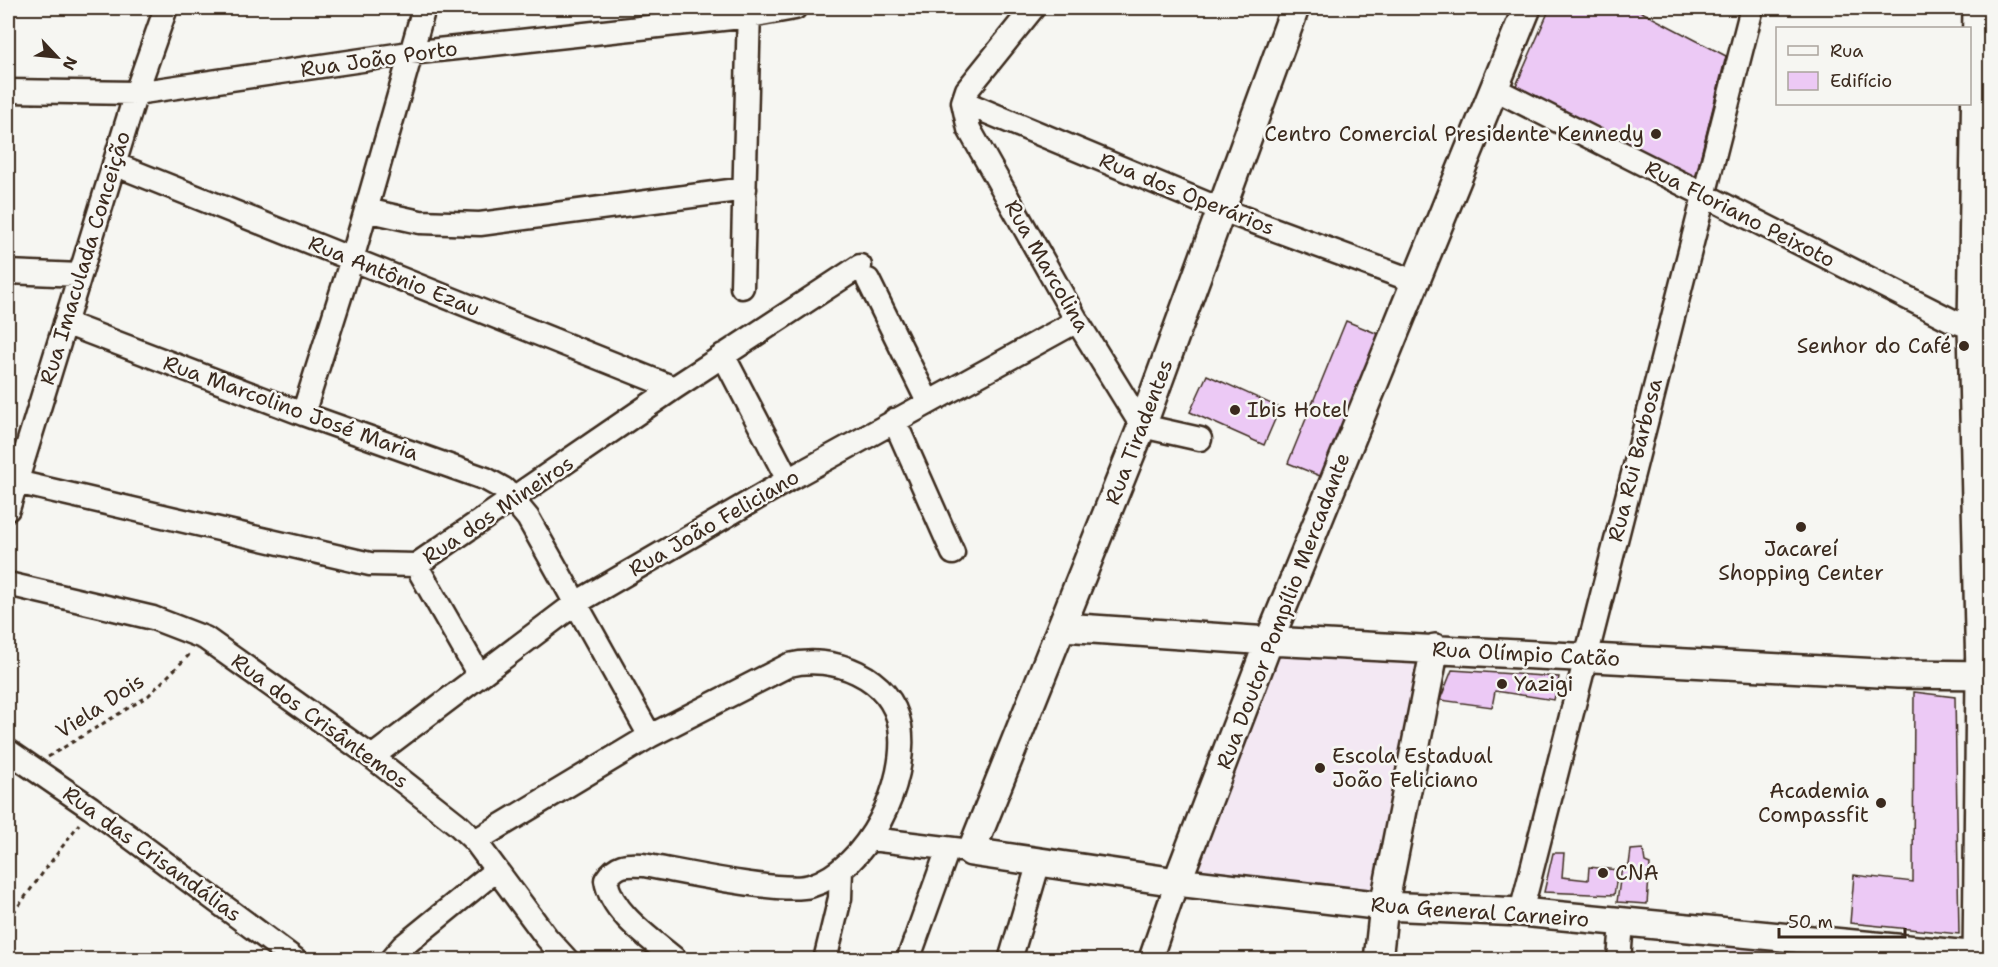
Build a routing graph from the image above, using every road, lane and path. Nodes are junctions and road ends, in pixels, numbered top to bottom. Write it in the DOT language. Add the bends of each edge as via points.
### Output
graph roads {
  1 [pos="166,8"];
  2 [pos="424,8"];
  3 [pos="795,8"];
  4 [pos="1033,8"];
  5 [pos="1295,8"];
  6 [pos="1527,8"];
  7 [pos="1752,8"];
  8 [pos="1977,8"];
  9 [pos="749,12"];
  10 [pos="1984,36"];
  11 [pos="410,53"];
  12 [pos="1493,88"];
  13 [pos="8,91"];
  14 [pos="136,93"];
  15 [pos="963,102"];
  16 [pos="114,164"];
  17 [pos="745,189"];
  18 [pos="1703,196"];
  19 [pos="366,210"];
  20 [pos="1222,210"];
  21 [pos="352,259"];
  22 [pos="8,272"];
  23 [pos="80,274"];
  24 [pos="1414,281"];
  25 [pos="742,287"];
  26 [pos="1077,321"];
  27 [pos="65,323"];
  28 [pos="1981,327"];
  29 [pos="723,356"];
  30 [pos="674,388"];
  31 [pos="928,402"];
  32 [pos="303,414"];
  33 [pos="894,420"];
  34 [pos="1142,426"];
  35 [pos="1200,440"];
  36 [pos="16,449"];
  37 [pos="788,480"];
  38 [pos="16,482"];
  39 [pos="513,500"];
  40 [pos="8,509"];
  41 [pos="953,554"];
  42 [pos="416,565"];
  43 [pos="8,584"];
  44 [pos="576,603"];
  45 [pos="1063,627"];
  46 [pos="205,638"];
  47 [pos="1269,641"];
  48 [pos="1436,648"];
  49 [pos="1584,657"];
  50 [pos="479,675"];
  51 [pos="1985,675"];
  52 [pos="650,736"];
  53 [pos="8,751"];
  54 [pos="372,757"];
  55 [pos="32,767"];
  56 [pos="91,808"];
  57 [pos="871,839"];
  58 [pos="475,841"];
  59 [pos="960,850"];
  60 [pos="1039,862"];
  61 [pos="841,869"];
  62 [pos="495,871"];
  63 [pos="1177,882"];
  64 [pos="1384,906"];
  65 [pos="1521,912"];
  66 [pos="8,920"];
  67 [pos="1622,923"];
  68 [pos="1981,958"];
  69 [pos="296,960"];
  70 [pos="391,960"];
  71 [pos="567,960"];
  72 [pos="676,960"];
  73 [pos="825,960"];
  74 [pos="908,960"];
  75 [pos="1010,960"];
  76 [pos="1150,960"];
  77 [pos="1378,960"];
  78 [pos="1619,960"];
  1 -- 14 [label="street, Rua Imaculada Conceição"];
  2 -- 11 [label="street"];
  3 -- 9 [label="street, Rua João Porto"];
  4 -- 15 [label="street" via="973,79"];
  5 -- 20 [label="main road, Rua Tiradentes"];
  6 -- 12 [label="main road, Rua Doutor Pompílio Mercadante"];
  7 -- 18 [label="street, Rua Rui Barbosa"];
  8 -- 10 [label="main road"];
  9 -- 11 [label="street, Rua João Porto"];
  9 -- 17 [label="street"];
  10 -- 28 [label="main road"];
  11 -- 14 [label="street, Rua João Porto"];
  11 -- 19 [label="street"];
  12 -- 18 [label="street, Rua Floriano Peixoto"];
  12 -- 24 [label="main road, Rua Doutor Pompílio Mercadante"];
  13 -- 14 [label="street, Rua João Porto"];
  14 -- 16 [label="street, Rua Imaculada Conceição"];
  15 -- 20 [label="street, Rua dos Operários"];
  15 -- 26 [label="street, Rua Marcolina" via="969,129"];
  16 -- 21 [label="street, Rua Antônio Ezau"];
  16 -- 23 [label="street, Rua Imaculada Conceição"];
  17 -- 19 [label="street" via="480,224 420,222"];
  17 -- 25 [label="street"];
  18 -- 28 [label="street, Rua Floriano Peixoto" via="1953,321"];
  18 -- 49 [label="street, Rua Rui Barbosa"];
  19 -- 21 [label="street"];
  20 -- 24 [label="street, Rua dos Operários"];
  20 -- 34 [label="main road, Rua Tiradentes"];
  21 -- 30 [label="street, Rua Antônio Ezau"];
  21 -- 32 [label="street"];
  22 -- 23 [label="street"];
  23 -- 27 [label="street, Rua Imaculada Conceição"];
  24 -- 47 [label="main road, Rua Doutor Pompílio Mercadante"];
  26 -- 31 [label="street, Rua João Feliciano"];
  26 -- 34 [label="street, Rua Marcolina"];
  27 -- 32 [label="street, Rua Marcolino José Maria"];
  27 -- 36 [label="street, Rua Imaculada Conceição"];
  28 -- 51 [label="main road"];
  29 -- 30 [label="street, Rua dos Mineiros"];
  29 -- 31 [label="street, Rua dos Mineiros" via="864,273"];
  29 -- 37 [label="street"];
  30 -- 39 [label="street, Rua dos Mineiros"];
  31 -- 33 [label="street, Rua João Feliciano"];
  32 -- 39 [label="street, Rua Marcolino José Maria" via="486,479 504,489"];
  33 -- 37 [label="street, Rua João Feliciano"];
  33 -- 41 [label="street"];
  34 -- 35 [label="street"];
  34 -- 45 [label="main road, Rua Tiradentes"];
  36 -- 38 [label="street, Rua Imaculada Conceição"];
  37 -- 44 [label="street, Rua João Feliciano"];
  38 -- 40 [label="street, Rua Imaculada Conceição"];
  38 -- 42 [label="street, Rua dos Mineiros" via="370,564"];
  39 -- 42 [label="street, Rua dos Mineiros"];
  39 -- 44 [label="street, Rua Marcolino José Maria" via="528,518"];
  42 -- 50 [label="street"];
  43 -- 46 [label="street, Rua dos Crisântemos" via="153,618"];
  44 -- 50 [label="street, Rua João Feliciano"];
  44 -- 52 [label="street, Rua Marcolino José Maria"];
  45 -- 47 [label="main road, Rua Olímpio Catão"];
  45 -- 59 [label="main road, Rua Tiradentes"];
  46 -- 54 [label="street, Rua dos Crisântemos"];
  46 -- 55 [label="path, Viela Dois" via="148,696"];
  47 -- 48 [label="main road, Rua Olímpio Catão"];
  47 -- 63 [label="main road, Rua Doutor Pompílio Mercadante"];
  48 -- 49 [label="main road, Rua Olímpio Catão"];
  48 -- 64 [label="main road"];
  49 -- 51 [label="main road, Rua Olímpio Catão"];
  49 -- 65 [label="street, Rua Rui Barbosa"];
  50 -- 54 [label="street, Rua João Feliciano"];
  51 -- 68 [label="main road"];
  52 -- 57 [label="street" via="789,664 806,661 848,666 879,689 899,724 899,770"];
  52 -- 58 [label="street"];
  53 -- 55 [label="street, Rua das Crisandálias"];
  54 -- 58 [label="street, Rua dos Crisântemos"];
  55 -- 56 [label="street, Rua das Crisandálias"];
  56 -- 66 [label="path"];
  56 -- 69 [label="street, Rua das Crisandálias"];
  57 -- 59 [label="street"];
  57 -- 61 [label="street"];
  58 -- 62 [label="street, Rua dos Crisântemos"];
  59 -- 60 [label="main road, Rua General Carneiro"];
  59 -- 74 [label="street"];
  60 -- 63 [label="main road, Rua General Carneiro"];
  60 -- 75 [label="street"];
  61 -- 72 [label="street" via="810,886 782,887 622,864 606,880 608,893 639,929"];
  61 -- 73 [label="street" via="840,898"];
  62 -- 70 [label="street"];
  62 -- 71 [label="street, Rua dos Crisântemos"];
  63 -- 64 [label="main road, Rua General Carneiro"];
  63 -- 76 [label="street"];
  64 -- 65 [label="main road, Rua General Carneiro"];
  64 -- 77 [label="main road"];
  65 -- 67 [label="main road, Rua General Carneiro"];
  67 -- 68 [label="main road, Rua General Carneiro" via="1856,942"];
  67 -- 78 [label="street"];
}
